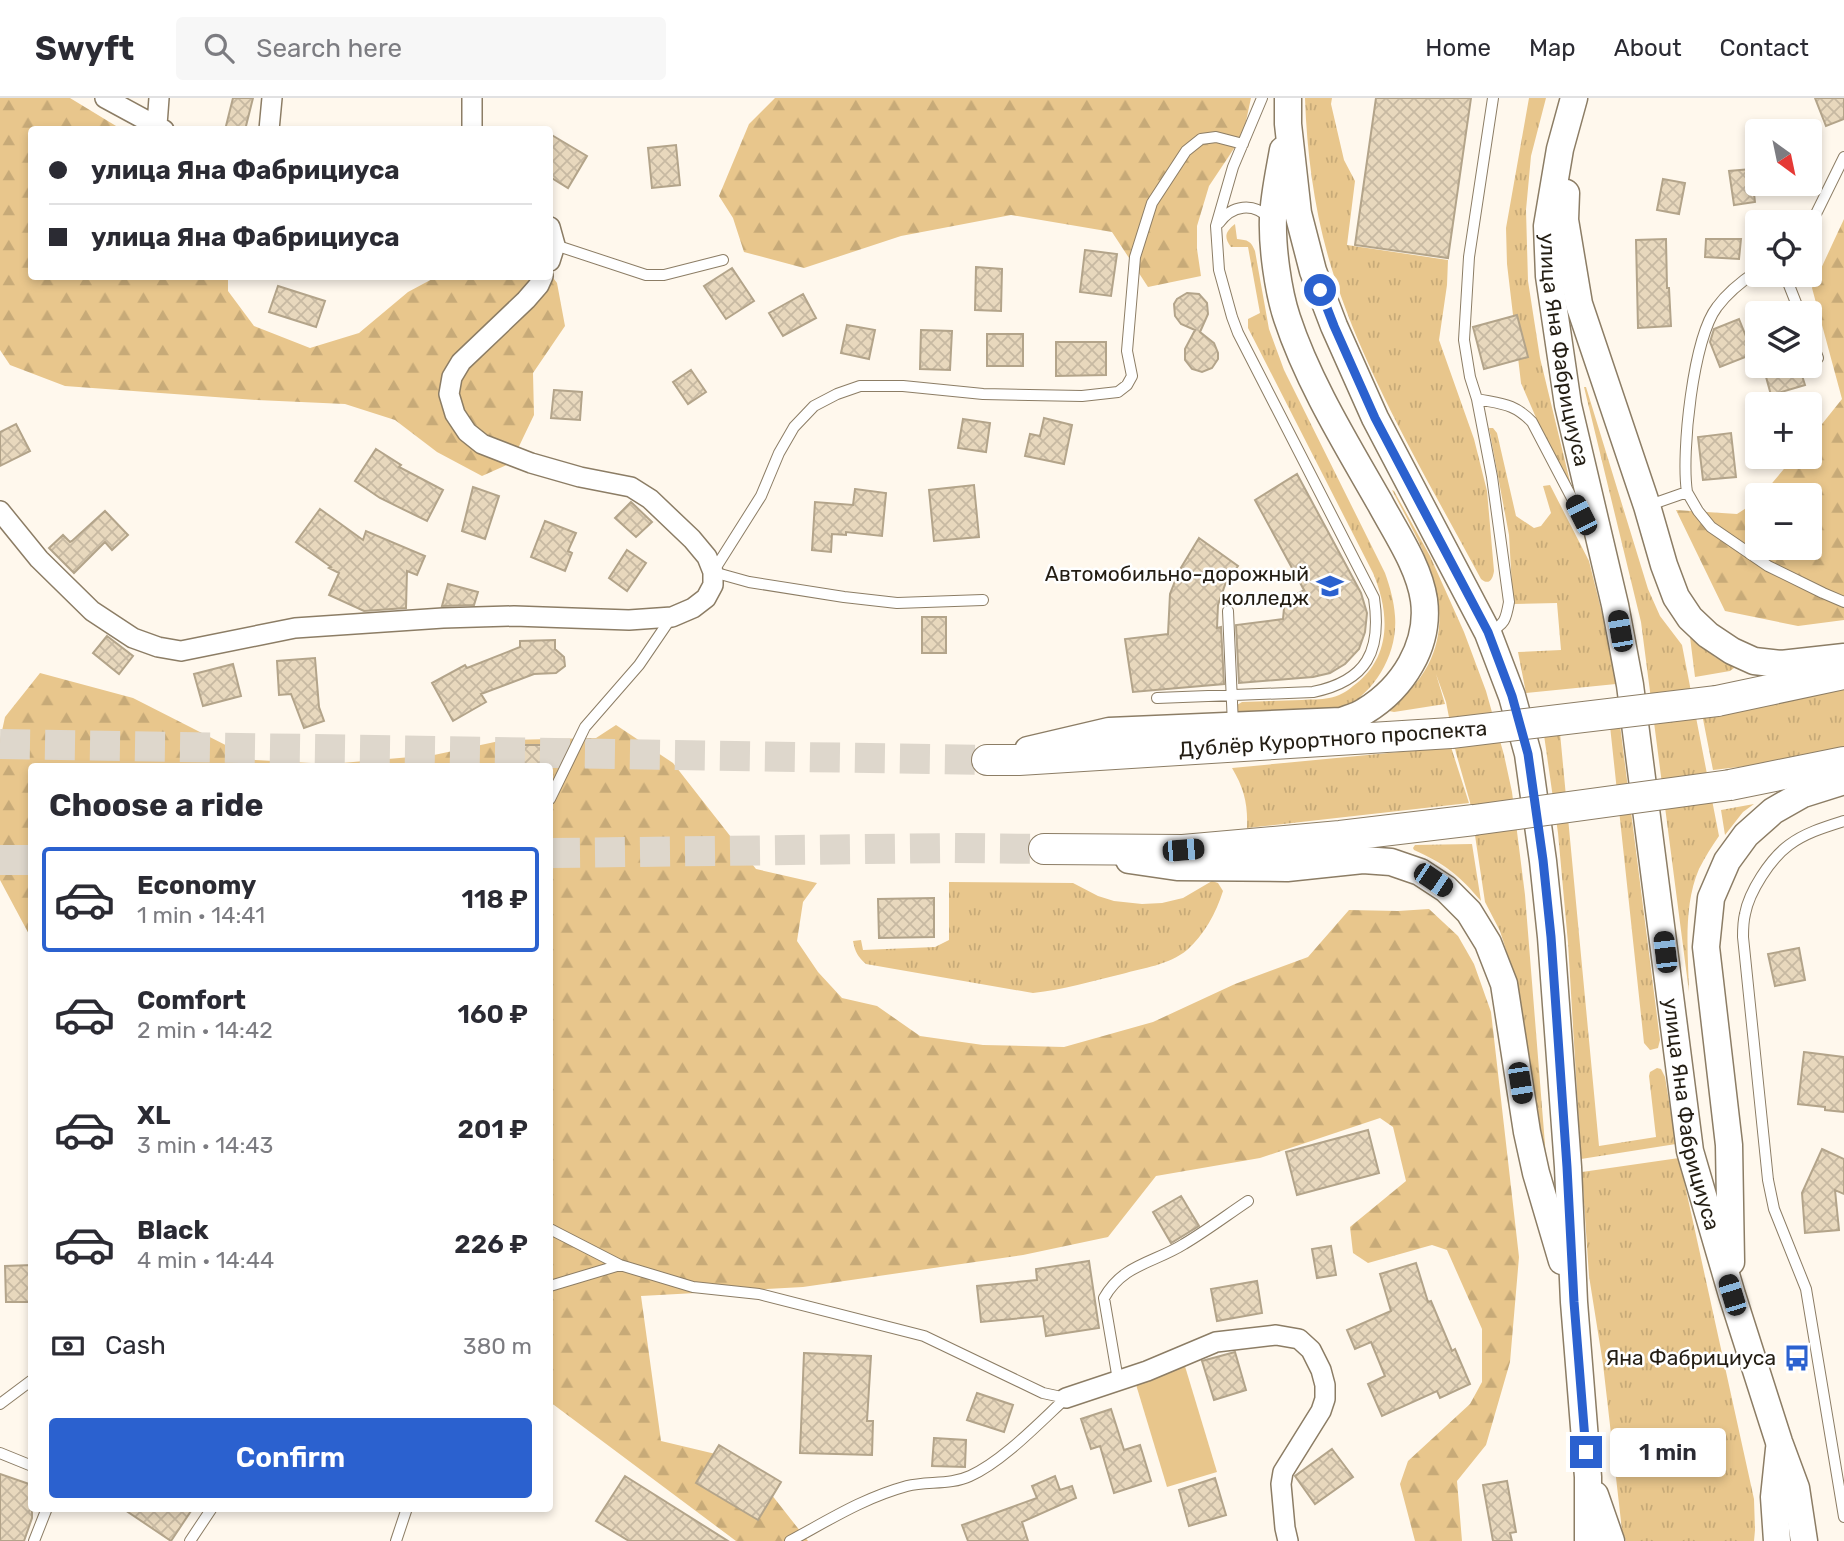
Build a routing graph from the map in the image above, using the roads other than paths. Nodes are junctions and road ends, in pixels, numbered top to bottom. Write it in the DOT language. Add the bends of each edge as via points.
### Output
graph roads {
  1 [pos="105,98"];
  2 [pos="159,98"];
  3 [pos="272,98"];
  4 [pos="472,98"];
  5 [pos="1262,98"];
  6 [pos="1289,98"];
  7 [pos="1493,98"];
  8 [pos="1572,103"];
  9 [pos="1288,124"];
  10 [pos="159,126"];
  11 [pos="161,126"];
  12 [pos="270,126"];
  13 [pos="472,126"];
  14 [pos="1243,144"];
  15 [pos="1844,158"];
  16 [pos="1818,210"];
  17 [pos="1273,221"];
  18 [pos="1216,226"];
  19 [pos="553,245"];
  20 [pos="723,260"];
  21 [pos="1745,279"];
  22 [pos="540,280"];
  23 [pos="1476,399"];
  24 [pos="1687,492"];
  25 [pos="1647,506"];
  26 [pos="0,511"];
  27 [pos="1605,561"];
  28 [pos="713,572"];
  29 [pos="984,600"];
  30 [pos="1844,602"];
  31 [pos="1228,611"];
  32 [pos="672,617"];
  33 [pos="1488,632"];
  34 [pos="1844,657"];
  35 [pos="1844,674"];
  36 [pos="1231,695"];
  37 [pos="1157,698"];
  38 [pos="1233,726"];
  39 [pos="987,760"];
  40 [pos="1844,762"];
  41 [pos="1844,781"];
  42 [pos="553,793"];
  43 [pos="1844,821"];
  44 [pos="1044,849"];
  45 [pos="1248,1201"];
  46 [pos="553,1231"];
  47 [pos="620,1265"];
  48 [pos="553,1285"];
  49 [pos="1732,1295"];
  50 [pos="1574,1302"];
  51 [pos="1118,1380"];
  52 [pos="28,1383"];
  53 [pos="1066,1398"];
  54 [pos="0,1404"];
  55 [pos="1779,1442"];
  56 [pos="0,1453"];
  57 [pos="28,1464"];
  58 [pos="1588,1477"];
  59 [pos="45,1512"];
  60 [pos="209,1512"];
  61 [pos="406,1512"];
  62 [pos="1844,1517"];
  63 [pos="34,1541"];
  64 [pos="190,1541"];
  65 [pos="396,1541"];
  66 [pos="790,1541"];
  67 [pos="1288,1541"];
  68 [pos="1588,1541"];
  69 [pos="1611,1541"];
  70 [pos="1777,1541"];
  71 [pos="1804,1541"];
  1 -- 10 [label="street"];
  2 -- 11 [label="street"];
  3 -- 12 [label="street"];
  4 -- 13 [label="street"];
  5 -- 14 [label="lane"];
  6 -- 9 [label="main road"];
  7 -- 23 [label="lane" via="1465,310 1464,340"];
  8 -- 25 [label="main road" via="1565,220 1578,304"];
  8 -- 27 [label="main road, улица Яна Фабрициуса" via="1547,226 1549,275 1568,405"];
  9 -- 17 [label="main road"];
  9 -- 33 [label="main road" via="1298,213 1334,326 1375,418"];
  14 -- 18 [label="lane"];
  14 -- 28 [label="lane" via="1216,137 1201,139 1186,151 1153,204 1135,257 1128,351 1132,376 1127,385 1118,392 1082,396 983,394 903,386 860,386 837,394 814,406 794,427 761,496"];
  15 -- 16 [label="lane"];
  17 -- 18 [label="lane" via="1261,210 1235,209"];
  17 -- 38 [label="main road" via="1286,316 1306,368 1416,572 1424,599 1424,629 1405,675 1363,713 1341,721"];
  18 -- 36 [label="lane" via="1219,270 1231,317 1374,598 1377,619 1376,642 1368,660 1354,676 1333,688"];
  19 -- 20 [label="lane" via="646,275"];
  21 -- 24 [label="lane" via="1716,308 1703,335 1691,393"];
  22 -- 28 [label="street" via="526,300 461,362 449,394 455,414 482,444 531,463 640,491 692,539"];
  23 -- 27 [label="lane" via="1509,405 1532,422"];
  23 -- 33 [label="lane" via="1509,602 1506,619"];
  24 -- 25 [label="lane"];
  24 -- 30 [label="lane" via="1711,527 1768,566"];
  25 -- 34 [label="main road" via="1676,597 1708,635 1754,661 1781,664"];
  26 -- 32 [label="street" via="39,559 92,611 134,638 181,651 295,628 514,616"];
  27 -- 49 [label="main road, улица Яна Фабрициуса" via="1630,685 1690,1151"];
  28 -- 29 [label="lane" via="857,599 897,603"];
  28 -- 32 [label="street" via="706,598"];
  31 -- 36 [label="lane"];
  32 -- 42 [label="lane" via="639,665 585,727"];
  33 -- 50 [label="main road" via="1528,754 1543,860"];
  35 -- 39 [label="main road, Дублёр Курортного проспекта, bridge" via="1717,701 1451,733"];
  36 -- 37 [label="lane"];
  36 -- 38 [label="lane"];
  38 -- 39 [label="main road" via="1109,731"];
  40 -- 44 [label="main road, bridge" via="1730,785 1340,835 1183,850"];
  41 -- 49 [label="main road" via="1803,794 1773,811 1746,835 1727,861 1711,898 1706,947 1729,1145"];
  43 -- 62 [label="lane" via="1787,846 1754,890 1745,912 1743,937 1768,1180 1774,1209 1806,1289"];
  44 -- 50 [label="main road" via="1177,867 1287,868 1363,860 1391,862 1420,872 1446,889 1469,912 1488,943 1504,984 1527,1132"];
  45 -- 51 [label="lane" via="1183,1245 1125,1273 1110,1287 1104,1298"];
  46 -- 47 [label="lane"];
  47 -- 48 [label="lane"];
  47 -- 53 [label="lane" via="693,1287 759,1294 924,1336 1043,1393"];
  49 -- 55 [label="main road, улица Яна Фабрициуса"];
  50 -- 58 [label="main road"];
  51 -- 53 [label="street"];
  51 -- 67 [label="street" via="1216,1342 1276,1335 1299,1339 1311,1350 1321,1370 1325,1399 1283,1472"];
  52 -- 54 [label="lane"];
  53 -- 66 [label="lane" via="981,1471 967,1478 910,1485 880,1495"];
  55 -- 70 [label="main road" via="1774,1497"];
  55 -- 71 [label="main road, улица Яна Фабрициуса" via="1797,1488"];
  56 -- 57 [label="lane"];
  58 -- 68 [label="main road"];
  58 -- 69 [label="main road"];
  59 -- 63 [label="lane"];
  60 -- 64 [label="lane"];
  61 -- 65 [label="lane"];
}
